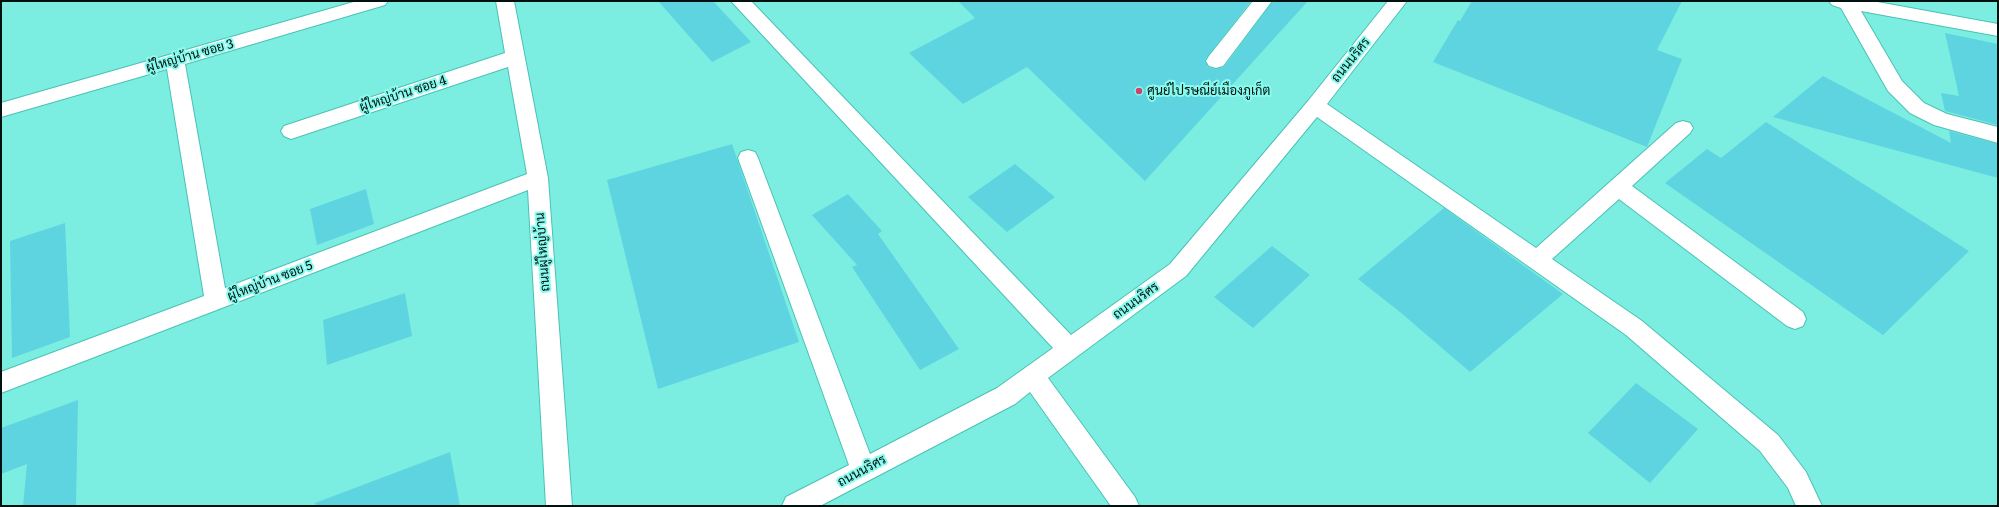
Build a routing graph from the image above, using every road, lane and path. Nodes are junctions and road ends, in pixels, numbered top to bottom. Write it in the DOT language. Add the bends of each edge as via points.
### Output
graph roads {
  1 [pos="379,1"];
  2 [pos="505,1"];
  3 [pos="740,1"];
  4 [pos="1263,1"];
  5 [pos="1398,1"];
  6 [pos="1842,1"];
  7 [pos="1998,30"];
  8 [pos="515,57"];
  9 [pos="174,60"];
  10 [pos="1216,61"];
  11 [pos="1315,106"];
  12 [pos="1,110"];
  13 [pos="1683,128"];
  14 [pos="291,131"];
  15 [pos="1998,136"];
  16 [pos="748,158"];
  17 [pos="538,178"];
  18 [pos="1618,187"];
  19 [pos="1537,260"];
  20 [pos="216,301"];
  21 [pos="1795,319"];
  22 [pos="1069,349"];
  23 [pos="1033,376"];
  24 [pos="1,383"];
  25 [pos="864,470"];
  26 [pos="559,506"];
  27 [pos="795,506"];
  28 [pos="1126,506"];
  29 [pos="1809,506"];
  1 -- 9 [label="street, ผู้ใหญ่บ้าน ซอย 3"];
  2 -- 8 [label="street, ถนนผู้ใหญ่บ้าน"];
  3 -- 22 [label="street"];
  4 -- 10 [label="street"];
  5 -- 11 [label="street, ถนนนริศร"];
  6 -- 7 [label="street"];
  6 -- 15 [label="street" via="1895,86 1917,108 1941,120"];
  8 -- 14 [label="street, ผู้ใหญ่บ้าน ซอย 4"];
  8 -- 17 [label="street, ถนนผู้ใหญ่บ้าน"];
  9 -- 12 [label="street, ผู้ใหญ่บ้าน ซอย 3"];
  9 -- 20 [label="street"];
  11 -- 19 [label="street"];
  11 -- 22 [label="street, ถนนนริศร" via="1178,270"];
  13 -- 18 [label="street"];
  16 -- 25 [label="street"];
  17 -- 20 [label="street, ผู้ใหญ่บ้าน ซอย 5"];
  17 -- 26 [label="street, ถนนผู้ใหญ่บ้าน"];
  18 -- 19 [label="street"];
  18 -- 21 [label="street"];
  19 -- 29 [label="street" via="1634,328 1769,443 1797,480"];
  20 -- 24 [label="street, ผู้ใหญ่บ้าน ซอย 5"];
  22 -- 23 [label="street, ถนนนริศร"];
  23 -- 25 [label="street, ถนนนริศร" via="1006,396"];
  23 -- 28 [label="street"];
  25 -- 27 [label="street, ถนนนริศร"];
}
